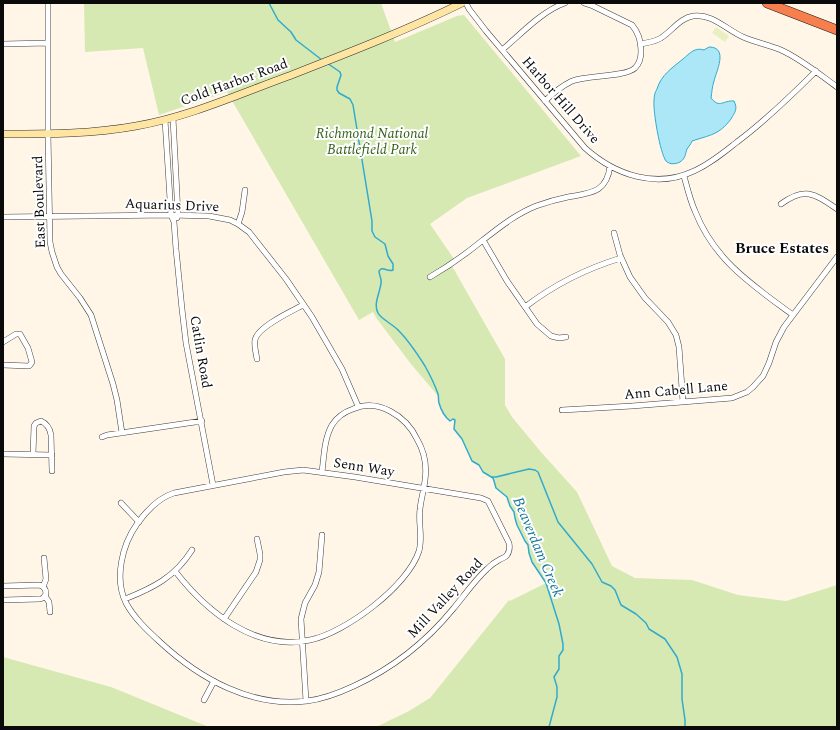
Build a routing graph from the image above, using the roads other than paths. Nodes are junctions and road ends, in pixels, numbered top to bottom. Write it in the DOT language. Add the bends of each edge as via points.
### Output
graph roads {
  1 [pos="48,3"];
  2 [pos="462,3"];
  3 [pos="466,3"];
  4 [pos="565,3"];
  5 [pos="584,3"];
  6 [pos="767,3"];
  7 [pos="837,30"];
  8 [pos="48,43"];
  9 [pos="3,44"];
  10 [pos="640,44"];
  11 [pos="502,50"];
  12 [pos="816,71"];
  13 [pos="837,87"];
  14 [pos="545,101"];
  15 [pos="173,118"];
  16 [pos="165,120"];
  17 [pos="3,134"];
  18 [pos="48,134"];
  19 [pos="610,166"];
  20 [pos="684,176"];
  21 [pos="245,190"];
  22 [pos="781,204"];
  23 [pos="837,209"];
  24 [pos="171,215"];
  25 [pos="178,215"];
  26 [pos="50,216"];
  27 [pos="3,217"];
  28 [pos="174,222"];
  29 [pos="238,224"];
  30 [pos="614,233"];
  31 [pos="483,240"];
  32 [pos="837,257"];
  33 [pos="621,258"];
  34 [pos="430,277"];
  35 [pos="303,305"];
  36 [pos="525,307"];
  37 [pos="793,315"];
  38 [pos="566,337"];
  39 [pos="3,342"];
  40 [pos="257,359"];
  41 [pos="3,365"];
  42 [pos="683,402"];
  43 [pos="358,406"];
  44 [pos="562,410"];
  45 [pos="202,421"];
  46 [pos="122,433"];
  47 [pos="102,437"];
  48 [pos="3,454"];
  49 [pos="33,454"];
  50 [pos="52,455"];
  51 [pos="52,471"];
  52 [pos="322,472"];
  53 [pos="213,485"];
  54 [pos="424,488"];
  55 [pos="121,504"];
  56 [pos="139,522"];
  57 [pos="499,522"];
  58 [pos="322,535"];
  59 [pos="257,539"];
  60 [pos="192,550"];
  61 [pos="44,558"];
  62 [pos="175,571"];
  63 [pos="3,586"];
  64 [pos="43,587"];
  65 [pos="45,596"];
  66 [pos="3,600"];
  67 [pos="125,600"];
  68 [pos="50,612"];
  69 [pos="224,619"];
  70 [pos="302,642"];
  71 [pos="214,681"];
  72 [pos="204,700"];
  73 [pos="306,701"];
  1 -- 8 [label="street, East Boulevard"];
  2 -- 15 [label="main road, Cold Harbor Road" via="306,69"];
  3 -- 11 [label="street, Harbor Hill Drive"];
  4 -- 11 [label="street" via="546,13"];
  5 -- 10 [label="street" via="632,25"];
  6 -- 7 [label="highway"];
  8 -- 9 [label="street"];
  8 -- 18 [label="street, East Boulevard"];
  10 -- 12 [label="street" via="661,38 687,18 697,15 713,19 742,36 781,50"];
  10 -- 14 [label="street" via="640,61 631,70 572,81"];
  11 -- 14 [label="street, Harbor Hill Drive"];
  12 -- 13 [label="street"];
  12 -- 20 [label="street, Harbor Hill Drive" via="743,138 701,168"];
  14 -- 19 [label="street, Harbor Hill Drive" via="585,148"];
  15 -- 16 [label="main road, Cold Harbor Road"];
  15 -- 25 [label="street"];
  16 -- 18 [label="main road, Cold Harbor Road" via="118,129"];
  16 -- 24 [label="street, Catlin Road"];
  17 -- 18 [label="main road, Cold Harbor Road"];
  18 -- 26 [label="street, East Boulevard"];
  19 -- 20 [label="street, Harbor Hill Drive" via="646,179"];
  19 -- 31 [label="street" via="608,178 598,190 525,211"];
  20 -- 37 [label="street" via="694,210 721,255 742,276"];
  21 -- 29 [label="street"];
  22 -- 23 [label="street" via="800,194 809,194 820,197"];
  24 -- 25 [label="street, Aquarius Drive"];
  24 -- 26 [label="street, Aquarius Drive"];
  24 -- 28 [label="street, Catlin Road"];
  25 -- 28 [label="street"];
  25 -- 29 [label="street, Aquarius Drive" via="209,216"];
  26 -- 27 [label="street, Aquarius Drive"];
  26 -- 46 [label="street, East Boulevard" via="50,242 54,259 61,274 91,315 113,384"];
  28 -- 45 [label="street, Catlin Road" via="186,343"];
  29 -- 35 [label="street, Aquarius Drive" via="250,232"];
  30 -- 33 [label="street"];
  31 -- 34 [label="street"];
  31 -- 36 [label="street"];
  32 -- 37 [label="street, Ann Cabell Lane"];
  33 -- 36 [label="street" via="570,278"];
  33 -- 42 [label="street" via="637,288 668,322 676,335"];
  35 -- 40 [label="street" via="261,330 255,339"];
  35 -- 43 [label="street, Aquarius Drive" via="342,369"];
  36 -- 38 [label="street" via="549,335"];
  37 -- 42 [label="street, Ann Cabell Lane" via="776,342 763,376 753,387 732,398"];
  39 -- 41 [label="street" via="20,334 32,362 29,366"];
  42 -- 44 [label="street, Ann Cabell Lane"];
  43 -- 52 [label="street" via="342,414 330,430"];
  43 -- 54 [label="street" via="381,407 396,414 409,426 424,455"];
  45 -- 46 [label="street"];
  45 -- 53 [label="street, Catlin Road"];
  46 -- 47 [label="street"];
  48 -- 49 [label="street"];
  49 -- 50 [label="street"];
  49 -- 50 [label="street" via="34,426 41,421 51,431"];
  50 -- 51 [label="street"];
  52 -- 53 [label="street, Senn Way" via="293,471"];
  52 -- 54 [label="street, Senn Way"];
  53 -- 56 [label="street, Mill Valley Road" via="168,495 157,502"];
  54 -- 57 [label="street, Senn Way" via="484,499 490,504"];
  54 -- 70 [label="street" via="419,516 420,547 415,560 403,577 375,605 352,621 325,636"];
  55 -- 56 [label="street"];
  56 -- 67 [label="street, Mill Valley Road" via="128,538 123,556 121,582"];
  57 -- 73 [label="street, Mill Valley Road" via="509,543 507,555 487,569 426,638 395,663 363,682 333,695"];
  58 -- 70 [label="street" via="317,580 303,611"];
  59 -- 69 [label="street" via="260,554 256,572"];
  60 -- 62 [label="street"];
  61 -- 64 [label="street" via="46,579"];
  62 -- 67 [label="street" via="150,588"];
  62 -- 69 [label="street" via="203,602"];
  63 -- 64 [label="street"];
  64 -- 65 [label="street" via="46,591"];
  65 -- 66 [label="street" via="40,599"];
  65 -- 68 [label="street"];
  67 -- 71 [label="street, Mill Valley Road" via="147,630 163,645"];
  69 -- 70 [label="street" via="246,632 268,640"];
  70 -- 73 [label="street"];
  71 -- 72 [label="street"];
  71 -- 73 [label="street, Mill Valley Road" via="257,698"];
}
